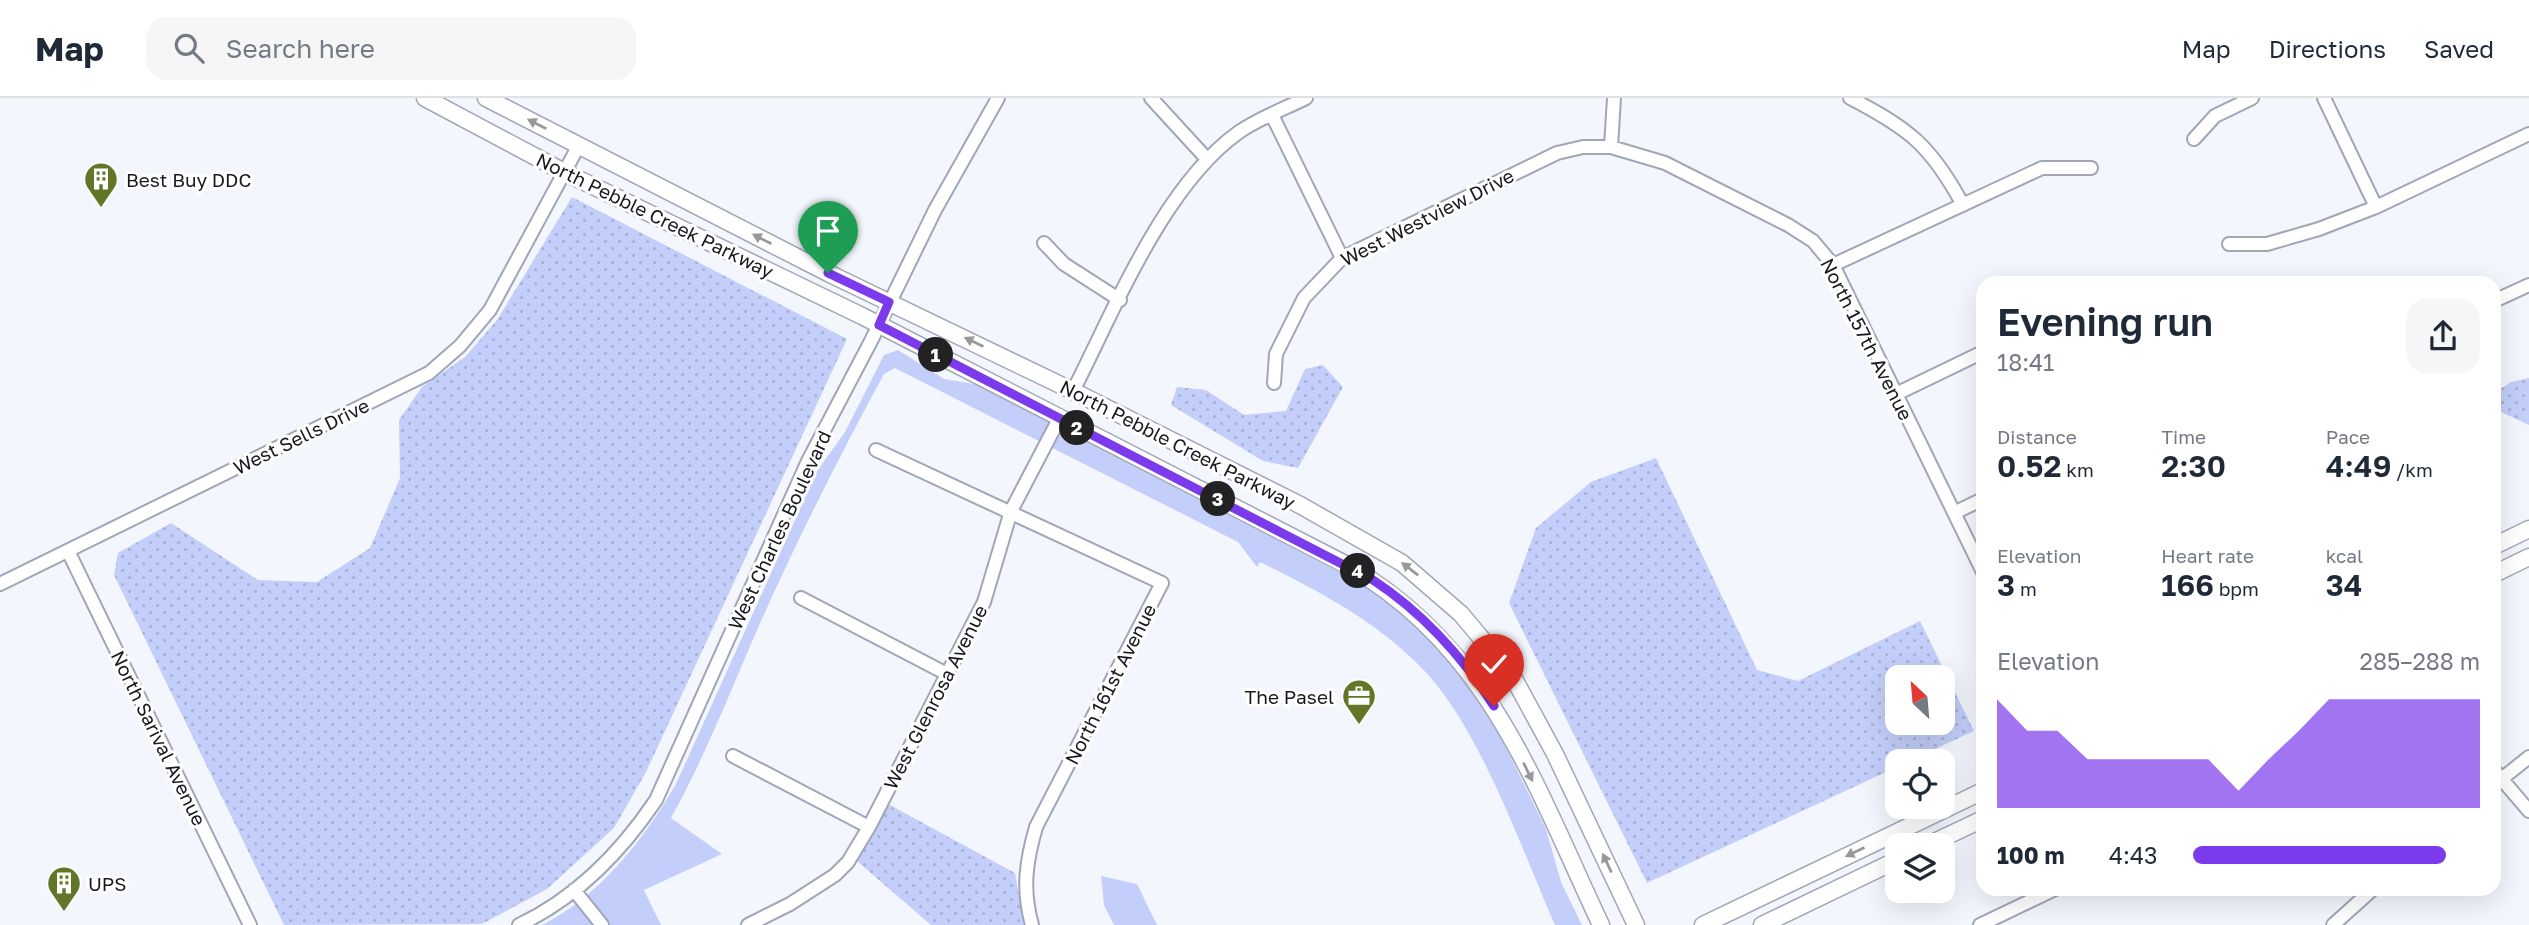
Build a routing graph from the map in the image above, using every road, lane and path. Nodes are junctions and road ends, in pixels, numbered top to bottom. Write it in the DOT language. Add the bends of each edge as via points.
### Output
graph roads {
  1 [pos="425,98"];
  2 [pos="486,98"];
  3 [pos="998,98"];
  4 [pos="1151,98"];
  5 [pos="1306,98"];
  6 [pos="1614,98"];
  7 [pos="1850,98"];
  8 [pos="2252,98"];
  9 [pos="2324,98"];
  10 [pos="1272,115"];
  11 [pos="2529,134"];
  12 [pos="2194,139"];
  13 [pos="579,145"];
  14 [pos="1611,147"];
  15 [pos="1207,159"];
  16 [pos="2091,169"];
  17 [pos="564,172"];
  18 [pos="1963,205"];
  19 [pos="2376,207"];
  20 [pos="1044,243"];
  21 [pos="2229,244"];
  22 [pos="1342,258"];
  23 [pos="1833,265"];
  24 [pos="2529,285"];
  25 [pos="2501,298"];
  26 [pos="1120,300"];
  27 [pos="889,302"];
  28 [pos="879,325"];
  29 [pos="1976,355"];
  30 [pos="1274,383"];
  31 [pos="1073,391"];
  32 [pos="1896,394"];
  33 [pos="1059,419"];
  34 [pos="876,450"];
  35 [pos="1976,502"];
  36 [pos="1011,511"];
  37 [pos="1954,513"];
  38 [pos="2529,529"];
  39 [pos="2501,543"];
  40 [pos="68,551"];
  41 [pos="2529,557"];
  42 [pos="1976,558"];
  43 [pos="2501,571"];
  44 [pos="0,583"];
  45 [pos="801,598"];
  46 [pos="1461,614"];
  47 [pos="1438,634"];
  48 [pos="947,674"];
  49 [pos="733,756"];
  50 [pos="2529,757"];
  51 [pos="2501,775"];
  52 [pos="2501,783"];
  53 [pos="1976,794"];
  54 [pos="2529,811"];
  55 [pos="1976,822"];
  56 [pos="869,827"];
  57 [pos="1953,833"];
  58 [pos="1885,866"];
  59 [pos="574,890"];
  60 [pos="2040,896"];
  61 [pos="2365,896"];
  62 [pos="250,925"];
  63 [pos="519,925"];
  64 [pos="602,925"];
  65 [pos="748,925"];
  66 [pos="1032,925"];
  67 [pos="1601,925"];
  68 [pos="1636,925"];
  69 [pos="1703,925"];
  70 [pos="1762,925"];
  71 [pos="1980,925"];
  72 [pos="2333,925"];
  1 -- 17 [label="main road, North Pebble Creek Parkway"];
  13 -- 2 [label="main road, North Pebble Creek Parkway, one-way"];
  3 -- 27 [label="street, West Charles Boulevard"];
  4 -- 15 [label="street"];
  5 -- 10 [label="street"];
  6 -- 14 [label="street"];
  7 -- 18 [label="street" via="1912,134 1931,152"];
  8 -- 12 [label="street" via="2216,116"];
  9 -- 19 [label="street"];
  10 -- 15 [label="street" via="1240,131"];
  10 -- 22 [label="street"];
  11 -- 19 [label="street"];
  13 -- 17 [label="street, West Sells Drive"];
  27 -- 13 [label="main road, North Pebble Creek Parkway, one-way"];
  14 -- 22 [label="street, West Westview Drive" via="1558,153"];
  14 -- 23 [label="street, North 157th Avenue" via="1665,163 1788,225 1814,241"];
  15 -- 26 [label="street" via="1162,218"];
  16 -- 18 [label="street" via="2042,168"];
  17 -- 28 [label="main road, North Pebble Creek Parkway"];
  17 -- 40 [label="street, West Sells Drive" via="490,310 429,373"];
  18 -- 23 [label="street"];
  19 -- 21 [label="street" via="2267,244"];
  20 -- 26 [label="street" via="1064,264"];
  22 -- 30 [label="street, West Westview Drive" via="1304,298 1276,354"];
  23 -- 32 [label="street, North 157th Avenue"];
  24 -- 25 [label="street"];
  26 -- 31 [label="street"];
  27 -- 28 [label="street, West Charles Boulevard"];
  31 -- 27 [label="main road, North Pebble Creek Parkway, one-way"];
  28 -- 33 [label="main road, North Pebble Creek Parkway"];
  28 -- 59 [label="street, West Charles Boulevard" via="785,509 656,800 610,859"];
  29 -- 32 [label="street"];
  46 -- 31 [label="main road, North Pebble Creek Parkway, one-way" via="1402,563 1367,540"];
  32 -- 37 [label="street, North 157th Avenue"];
  33 -- 36 [label="street, West Glenrosa Avenue"];
  33 -- 47 [label="main road, North Pebble Creek Parkway" via="1356,570 1389,590"];
  34 -- 36 [label="street, North 161st Avenue"];
  35 -- 37 [label="street"];
  36 -- 48 [label="street, West Glenrosa Avenue" via="984,602"];
  36 -- 66 [label="street, North 161st Avenue" via="1163,583 1036,827 1025,867"];
  37 -- 42 [label="street, North 157th Avenue"];
  38 -- 39 [label="main road"];
  40 -- 44 [label="street, West Sells Drive"];
  40 -- 62 [label="street, North Sarival Avenue"];
  41 -- 43 [label="main road"];
  45 -- 48 [label="street"];
  46 -- 47 [label="main road"];
  68 -- 46 [label="main road, North Pebble Creek Parkway, one-way" via="1528,703 1491,646"];
  47 -- 67 [label="main road, North Pebble Creek Parkway, one-way" via="1478,682 1505,725"];
  48 -- 56 [label="street, West Glenrosa Avenue"];
  49 -- 56 [label="street"];
  50 -- 51 [label="street"];
  52 -- 54 [label="street"];
  53 -- 69 [label="main road, one-way"];
  55 -- 57 [label="main road"];
  56 -- 65 [label="street, West Glenrosa Avenue" via="835,875"];
  58 -- 70 [label="main road"];
  59 -- 63 [label="street, West Charles Boulevard"];
  59 -- 64 [label="street"];
  60 -- 71 [label="street"];
  61 -- 72 [label="street"];
}
